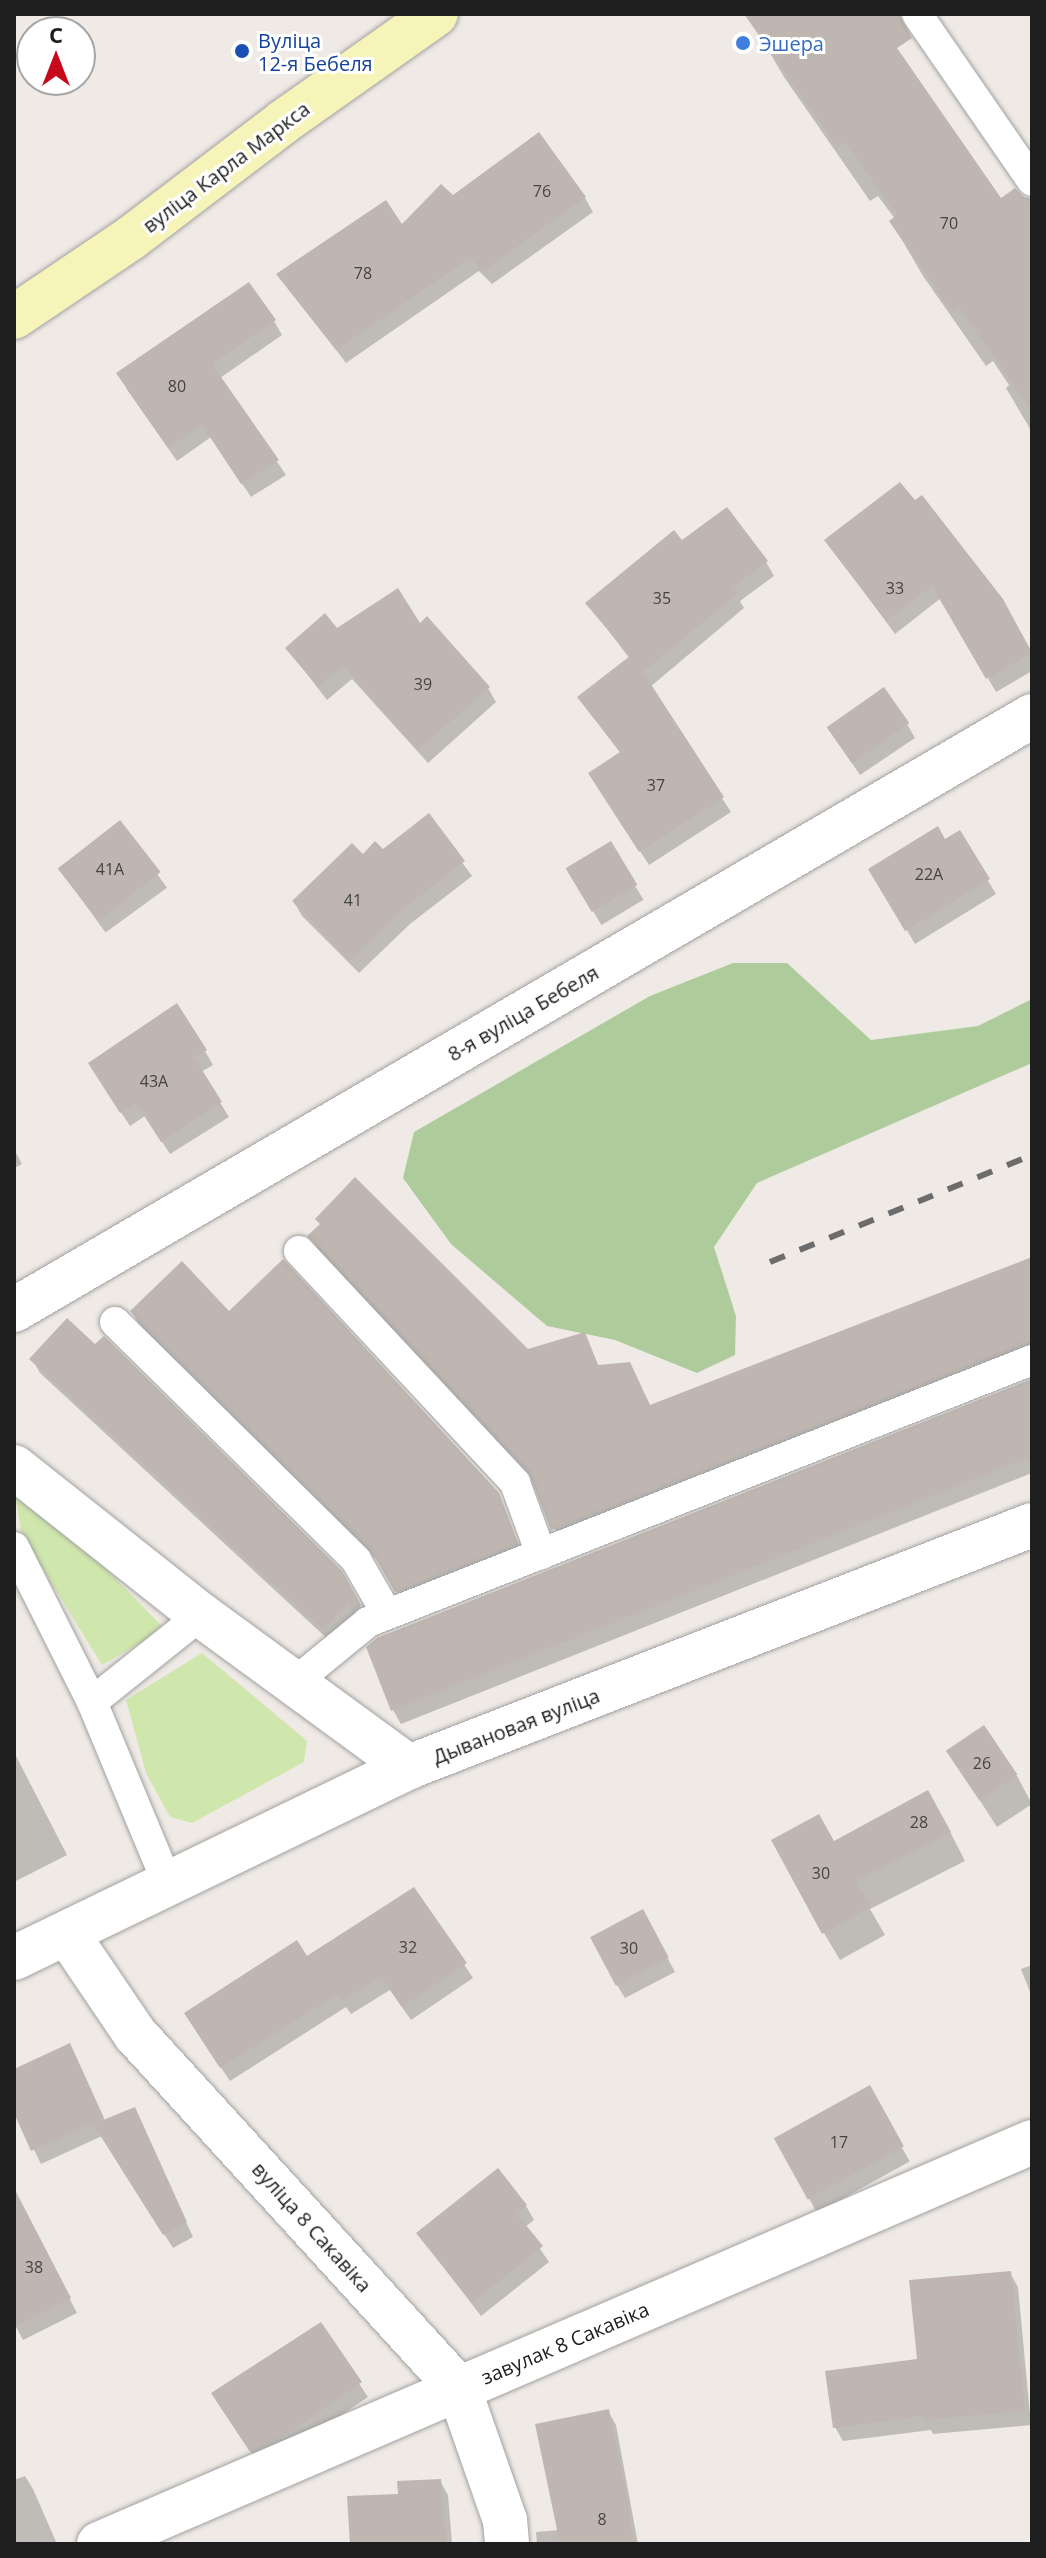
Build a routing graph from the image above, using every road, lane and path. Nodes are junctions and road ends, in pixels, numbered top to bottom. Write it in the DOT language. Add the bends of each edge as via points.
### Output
graph roads {
  1 [pos="436,14"];
  2 [pos="917,14"];
  3 [pos="1032,181"];
  4 [pos="14,317"];
  5 [pos="1032,716"];
  6 [pos="299,1251"];
  7 [pos="14,1310"];
  8 [pos="115,1322"];
  9 [pos="1032,1360"];
  10 [pos="14,1467"];
  11 [pos="1032,1525"];
  12 [pos="14,1547"];
  13 [pos="541,1554"];
  14 [pos="387,1614"];
  15 [pos="201,1615"];
  16 [pos="295,1682"];
  17 [pos="92,1702"];
  18 [pos="409,1767"];
  19 [pos="168,1885"];
  20 [pos="68,1935"];
  21 [pos="14,1958"];
  22 [pos="1032,2142"];
  23 [pos="459,2389"];
  24 [pos="99,2544"];
  25 [pos="507,2544"];
  1 -- 4 [label="main road, вуліца Карла Маркса" via="131,238"];
  2 -- 3 [label="lane"];
  5 -- 7 [label="street, 8-я вуліца Бебеля"];
  6 -- 13 [label="lane" via="515,1483"];
  8 -- 14 [label="lane" via="356,1560"];
  9 -- 13 [label="lane"];
  10 -- 15 [label="street"];
  11 -- 18 [label="street, Дывановая вуліца"];
  12 -- 17 [label="lane"];
  13 -- 14 [label="lane"];
  14 -- 16 [label="lane" via="368,1622"];
  15 -- 16 [label="street"];
  15 -- 17 [label="lane"];
  16 -- 18 [label="street"];
  17 -- 19 [label="lane"];
  18 -- 19 [label="street, Дывановая вуліца"];
  19 -- 20 [label="street, Дывановая вуліца"];
  20 -- 21 [label="street, Дывановая вуліца"];
  20 -- 23 [label="street, вуліца 8 Сакавіка" via="135,2034"];
  22 -- 23 [label="street, завулак 8 Сакавіка"];
  23 -- 24 [label="street, завулак 8 Сакавіка"];
  23 -- 25 [label="street, вуліца 8 Сакавіка" via="505,2520"];
}
